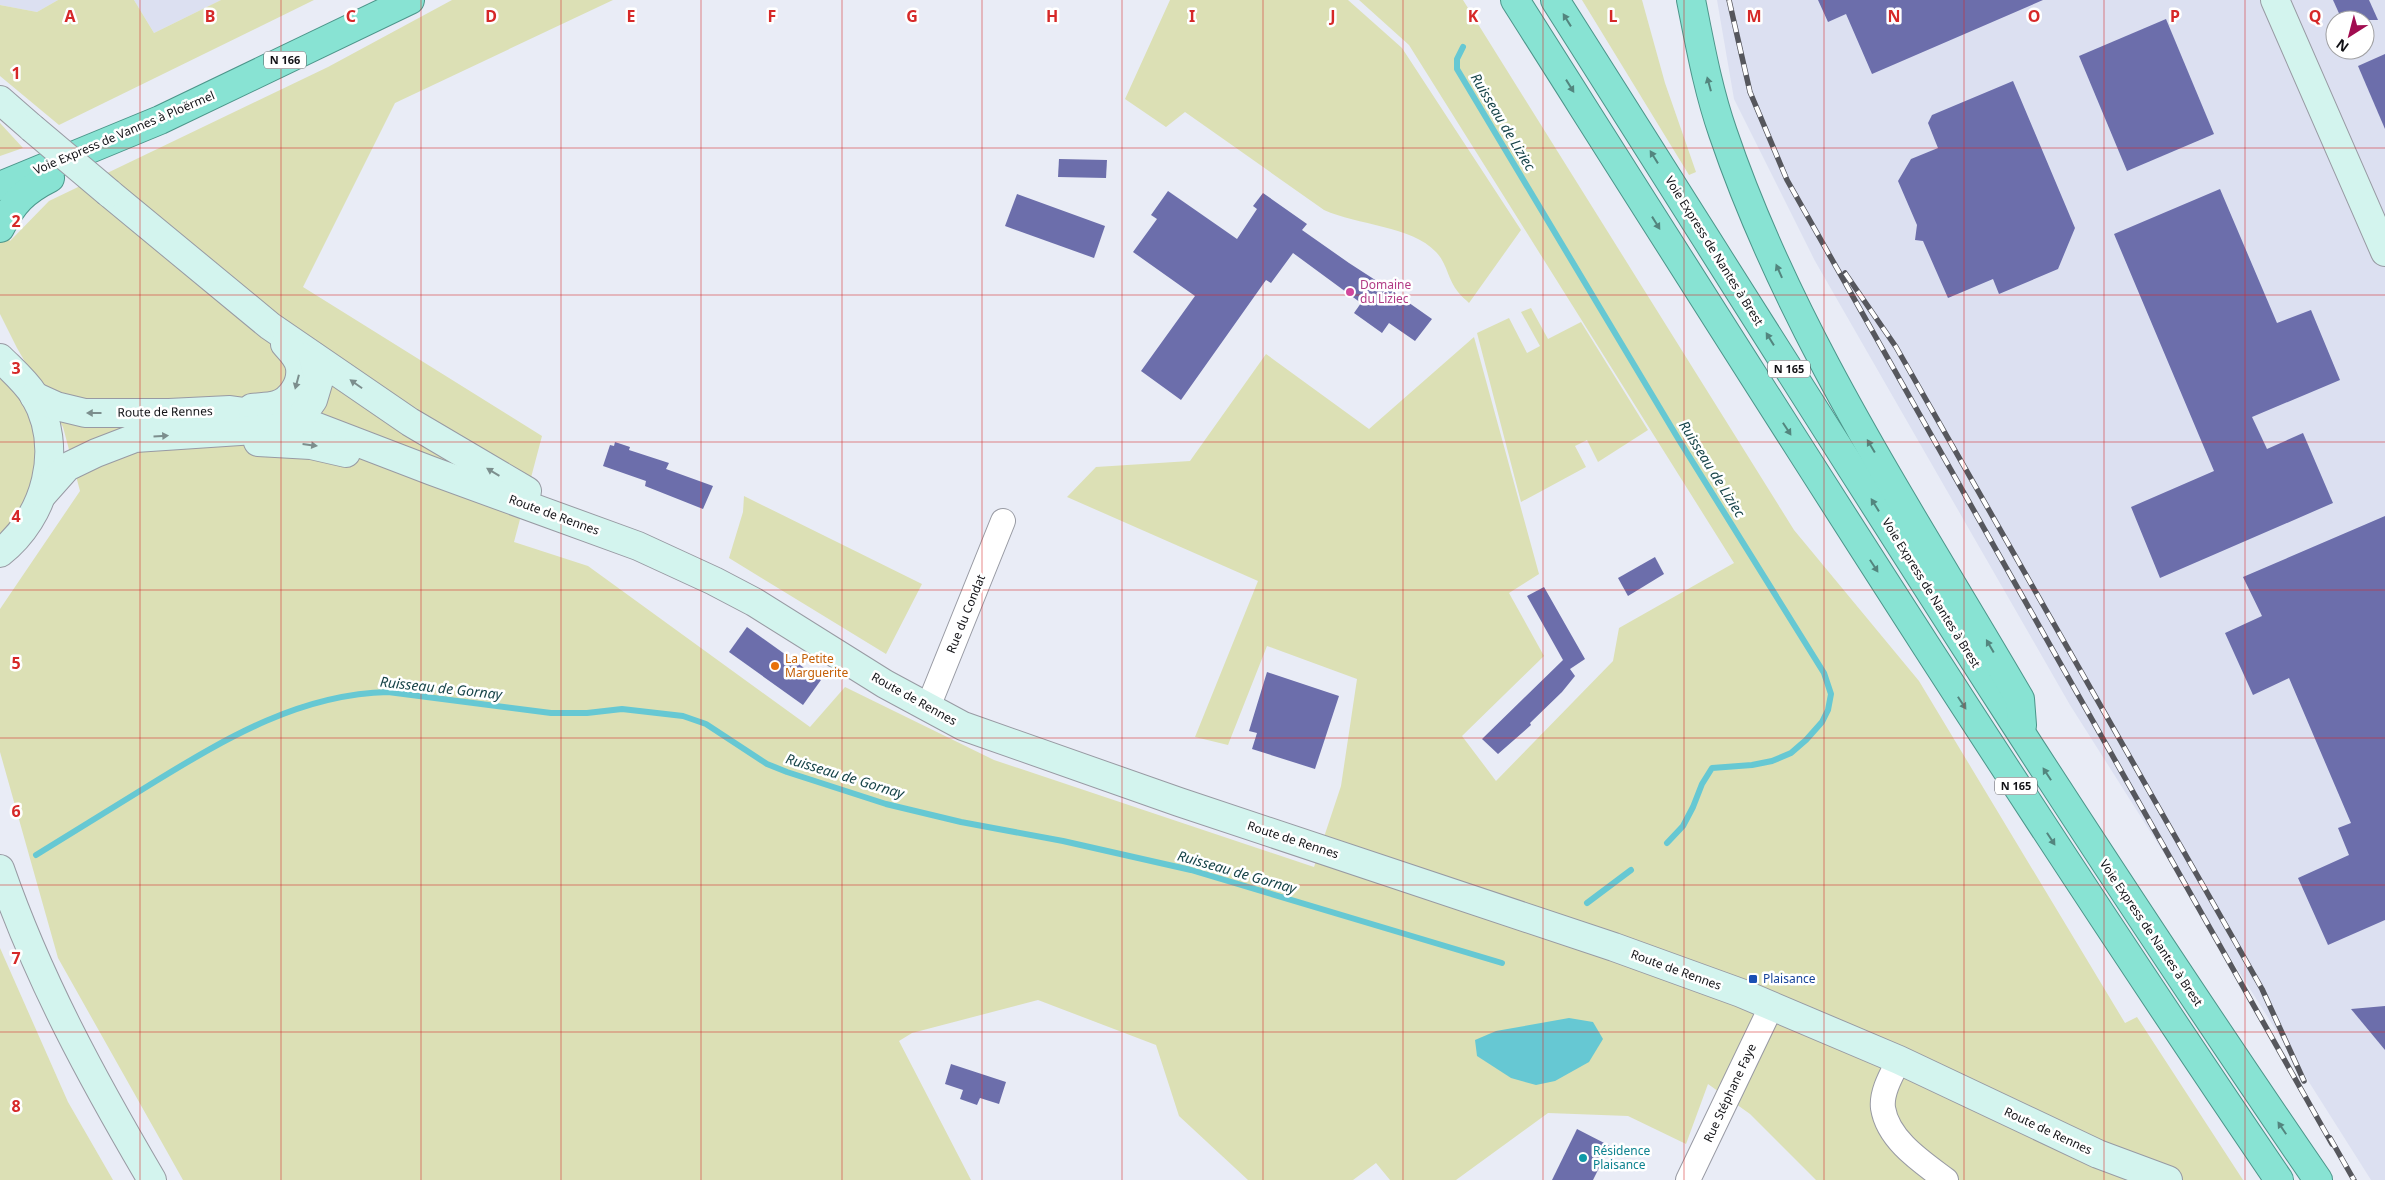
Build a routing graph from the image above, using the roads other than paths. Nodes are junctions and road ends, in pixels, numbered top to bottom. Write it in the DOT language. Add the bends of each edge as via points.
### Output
graph roads {
  1 [pos="371,0"];
  2 [pos="410,0"];
  3 [pos="1516,0"];
  4 [pos="1554,0"];
  5 [pos="1691,0"];
  6 [pos="2275,0"];
  7 [pos="1,101"];
  8 [pos="160,120"];
  9 [pos="0,174"];
  10 [pos="0,186"];
  11 [pos="0,228"];
  12 [pos="2385,252"];
  13 [pos="270,326"];
  14 [pos="314,356"];
  15 [pos="0,358"];
  16 [pos="34,396"];
  17 [pos="230,410"];
  18 [pos="299,420"];
  19 [pos="192,434"];
  20 [pos="432,472"];
  21 [pos="43,494"];
  22 [pos="1003,521"];
  23 [pos="579,524"];
  24 [pos="0,554"];
  25 [pos="928,707"];
  26 [pos="2024,738"];
  27 [pos="0,869"];
  28 [pos="1772,1005"];
  29 [pos="1899,1060"];
  30 [pos="152,1180"];
  31 [pos="1688,1180"];
  32 [pos="1946,1180"];
  33 [pos="2168,1180"];
  34 [pos="2279,1180"];
  35 [pos="2318,1180"];
  1 -- 9 [label="highway, Voie Express de Vannes à Ploërmel / N 166" via="156,106"];
  2 -- 8 [label="highway, Voie Express de Vannes à Ploërmel / N 166"];
  3 -- 34 [label="highway, N 165, one-way" via="1909,621"];
  26 -- 4 [label="highway, Voie Express de Nantes à Brest / N 165, one-way"];
  26 -- 5 [label="highway, one-way" via="2020,698 1842,396 1773,258 1722,131"];
  6 -- 12 [label="main road"];
  7 -- 13 [label="main road, bridge"];
  8 -- 10 [label="highway, Voie Express de Vannes à Ploërmel / N 166"];
  8 -- 11 [label="highway" via="36,185 12,205"];
  13 -- 14 [label="main road"];
  13 -- 17 [label="main road, one-way" via="296,356 300,368 298,384 294,392 277,405"];
  14 -- 18 [label="main road" via="319,380 314,400"];
  23 -- 14 [label="main road, one-way" via="557,504 515,485 410,422"];
  15 -- 16 [label="main road"];
  17 -- 16 [label="main road, Route de Rennes, one-way" via="85,413 56,406"];
  16 -- 21 [label="main road" via="46,427 50,461"];
  17 -- 18 [label="main road, Route de Rennes"];
  18 -- 19 [label="main road, Route de Rennes" via="290,426 271,429"];
  18 -- 20 [label="main road, Route de Rennes"];
  19 -- 20 [label="main road, Route de Rennes, one-way" via="311,445"];
  21 -- 19 [label="main road, Route de Rennes, one-way" via="67,467 96,453 135,438"];
  20 -- 23 [label="main road, Route de Rennes"];
  21 -- 24 [label="main road" via="27,527"];
  22 -- 25 [label="street, Rue du Condat"];
  23 -- 25 [label="main road, Route de Rennes" via="638,546 714,581"];
  25 -- 28 [label="main road, Route de Rennes" via="963,726 1614,947"];
  35 -- 26 [label="highway, Voie Express de Nantes à Brest / N 165, one-way" via="2145,925"];
  27 -- 30 [label="main road" via="17,919 56,1008"];
  28 -- 29 [label="main road, Route de Rennes"];
  28 -- 31 [label="street, Rue Stéphane Faye"];
  29 -- 32 [label="street" via="1887,1085 1883,1108 1893,1135"];
  29 -- 33 [label="main road, Route de Rennes" via="2098,1154"];
}
